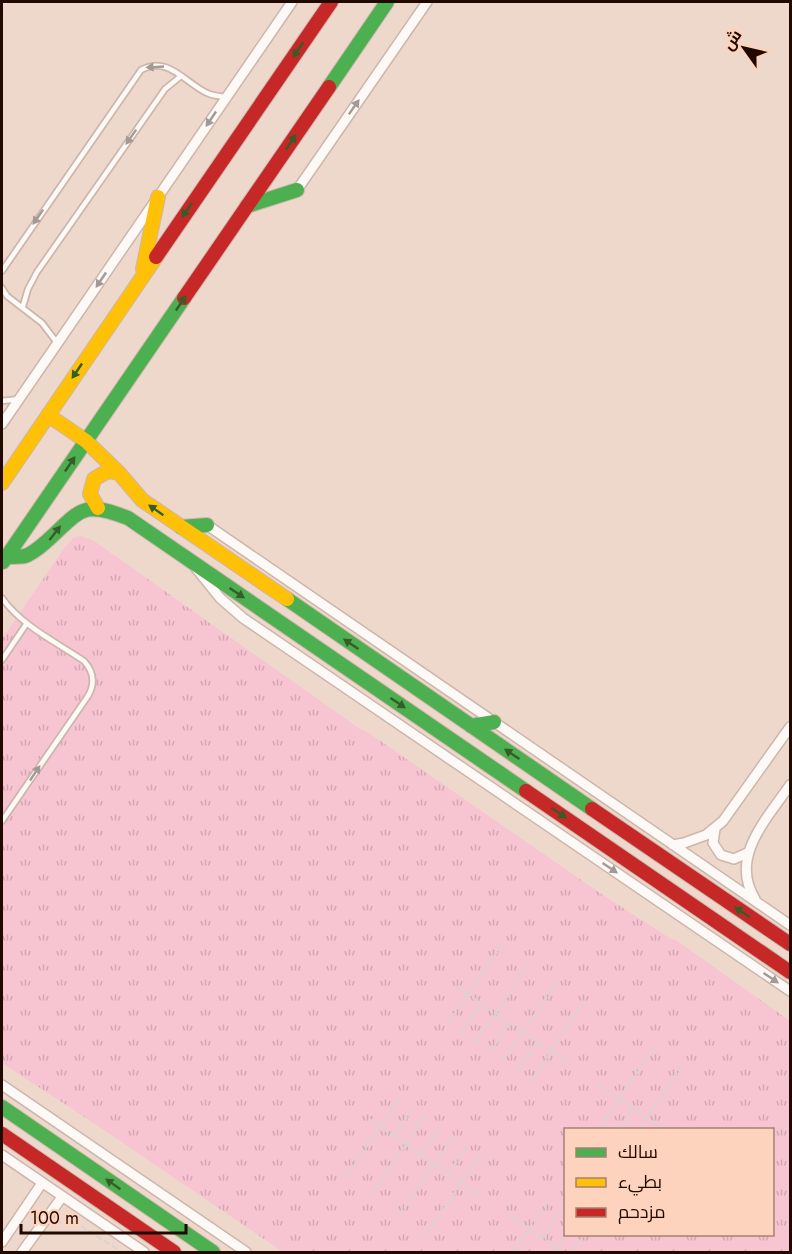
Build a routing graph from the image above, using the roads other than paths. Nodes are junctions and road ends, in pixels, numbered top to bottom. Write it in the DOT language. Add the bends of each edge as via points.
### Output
graph roads {
  1 [pos="292,2"];
  2 [pos="331,2"];
  3 [pos="387,2"];
  4 [pos="427,2"];
  5 [pos="181,76"];
  6 [pos="226,97"];
  7 [pos="297,190"];
  8 [pos="158,197"];
  9 [pos="247,206"];
  10 [pos="2,271"];
  11 [pos="141,277"];
  12 [pos="2,288"];
  13 [pos="23,306"];
  14 [pos="58,344"];
  15 [pos="19,399"];
  16 [pos="2,401"];
  17 [pos="48,415"];
  18 [pos="2,424"];
  19 [pos="86,441"];
  20 [pos="119,473"];
  21 [pos="2,483"];
  22 [pos="98,508"];
  23 [pos="207,525"];
  24 [pos="181,527"];
  25 [pos="4,561"];
  26 [pos="192,562"];
  27 [pos="2,598"];
  28 [pos="27,623"];
  29 [pos="2,660"];
  30 [pos="494,722"];
  31 [pos="471,726"];
  32 [pos="790,727"];
  33 [pos="790,785"];
  34 [pos="2,821"];
  35 [pos="715,829"];
  36 [pos="673,845"];
  37 [pos="747,853"];
  38 [pos="759,903"];
  39 [pos="790,925"];
  40 [pos="790,944"];
  41 [pos="790,972"];
  42 [pos="790,991"];
  43 [pos="2,1085"];
  44 [pos="2,1107"];
  45 [pos="2,1134"];
  46 [pos="2,1155"];
  47 [pos="42,1183"];
  48 [pos="62,1197"];
  49 [pos="5,1232"];
  50 [pos="2,1242"];
  51 [pos="22,1252"];
  52 [pos="144,1252"];
  53 [pos="174,1252"];
  54 [pos="213,1252"];
  55 [pos="246,1252"];
  1 -- 6 [label="street"];
  2 -- 11 [label="street, one-way"];
  9 -- 3 [label="street, one-way"];
  7 -- 4 [label="street, one-way"];
  5 -- 6 [label="lane" via="206,93"];
  5 -- 10 [label="lane, one-way" via="157,64 137,74"];
  5 -- 13 [label="lane, one-way" via="165,89 44,262 32,280"];
  6 -- 8 [label="street, one-way"];
  7 -- 9 [label="street"];
  8 -- 11 [label="street"];
  8 -- 14 [label="street, one-way"];
  19 -- 9 [label="street, one-way"];
  11 -- 17 [label="street, one-way"];
  12 -- 13 [label="lane"];
  13 -- 14 [label="lane"];
  14 -- 15 [label="street"];
  15 -- 16 [label="lane"];
  15 -- 18 [label="street"];
  17 -- 19 [label="street"];
  17 -- 21 [label="street"];
  19 -- 20 [label="street"];
  25 -- 19 [label="street, one-way"];
  20 -- 22 [label="street" via="108,471 94,479 90,494"];
  24 -- 20 [label="street, one-way" via="142,500"];
  25 -- 22 [label="street, one-way" via="39,550 70,516"];
  22 -- 26 [label="street" via="128,518"];
  23 -- 24 [label="street"];
  23 -- 30 [label="street"];
  31 -- 24 [label="street, one-way"];
  26 -- 41 [label="street, one-way"];
  26 -- 42 [label="street, one-way" via="210,587 243,618"];
  27 -- 28 [label="lane"];
  28 -- 29 [label="lane"];
  34 -- 28 [label="lane, one-way" via="93,684 92,671 84,661"];
  30 -- 31 [label="street"];
  30 -- 36 [label="street"];
  40 -- 31 [label="street, one-way"];
  32 -- 35 [label="street"];
  33 -- 37 [label="street"];
  35 -- 36 [label="street" via="695,840"];
  35 -- 37 [label="street" via="713,843 721,855 734,859"];
  36 -- 38 [label="street"];
  37 -- 38 [label="street" via="746,876"];
  38 -- 39 [label="street"];
  43 -- 55 [label="street"];
  54 -- 44 [label="street, one-way"];
  45 -- 53 [label="street"];
  46 -- 47 [label="street"];
  47 -- 48 [label="street"];
  47 -- 49 [label="street"];
  48 -- 51 [label="street"];
  48 -- 52 [label="street"];
  49 -- 50 [label="street"];
}
